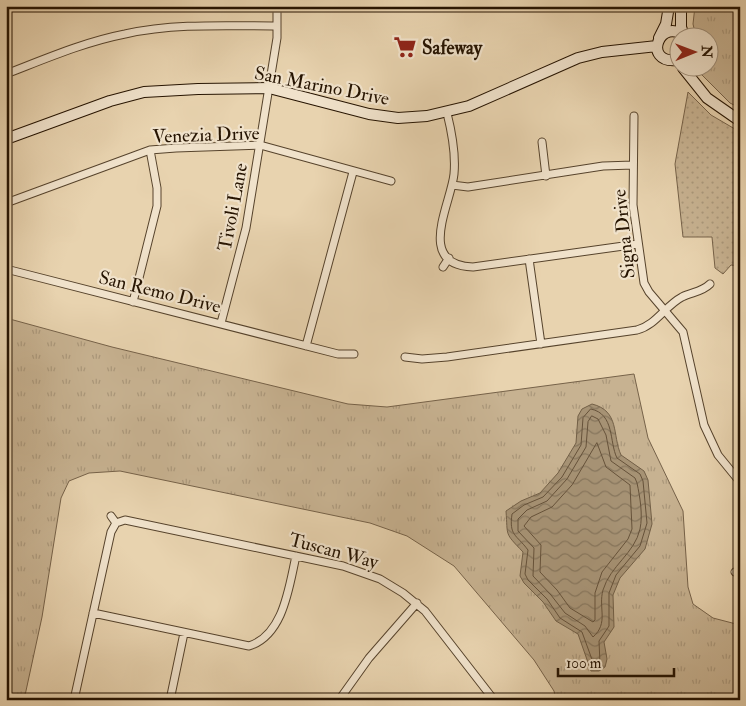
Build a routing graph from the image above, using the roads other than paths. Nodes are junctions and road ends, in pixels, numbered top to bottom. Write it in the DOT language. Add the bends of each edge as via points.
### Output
graph roads {
  1 [pos="277,6"];
  2 [pos="669,6"];
  3 [pos="680,6"];
  4 [pos="277,26"];
  5 [pos="681,28"];
  6 [pos="668,34"];
  7 [pos="658,42"];
  8 [pos="668,59"];
  9 [pos="6,74"];
  10 [pos="691,78"];
  11 [pos="269,88"];
  12 [pos="447,113"];
  13 [pos="634,116"];
  14 [pos="740,121"];
  15 [pos="6,139"];
  16 [pos="542,142"];
  17 [pos="260,145"];
  18 [pos="150,150"];
  19 [pos="633,165"];
  20 [pos="354,172"];
  21 [pos="546,176"];
  22 [pos="391,181"];
  23 [pos="452,184"];
  24 [pos="6,203"];
  25 [pos="638,244"];
  26 [pos="449,258"];
  27 [pos="529,259"];
  28 [pos="443,268"];
  29 [pos="6,269"];
  30 [pos="710,284"];
  31 [pos="133,302"];
  32 [pos="665,311"];
  33 [pos="221,323"];
  34 [pos="541,344"];
  35 [pos="306,346"];
  36 [pos="354,354"];
  37 [pos="405,357"];
  38 [pos="740,482"];
  39 [pos="111,516"];
  40 [pos="116,523"];
  41 [pos="296,556"];
  42 [pos="417,603"];
  43 [pos="93,612"];
  44 [pos="184,633"];
  45 [pos="74,700"];
  46 [pos="170,700"];
  47 [pos="339,700"];
  48 [pos="494,700"];
  1 -- 4 [label="street, Tivoli Lane"];
  2 -- 7 [label="street"];
  3 -- 5 [label="street"];
  4 -- 9 [label="street" via="172,27 127,33 97,40"];
  4 -- 11 [label="street, Tivoli Lane"];
  6 -- 7 [label="street, San Marino Drive"];
  7 -- 8 [label="street" via="663,58"];
  7 -- 12 [label="street, San Marino Drive" via="578,58"];
  10 -- 14 [label="street" via="707,98"];
  11 -- 12 [label="street, San Marino Drive" via="379,116 416,118"];
  11 -- 15 [label="street, San Marino Drive" via="144,92"];
  11 -- 17 [label="street, Tivoli Lane"];
  12 -- 23 [label="street" via="454,148"];
  13 -- 19 [label="street, Signa Drive"];
  16 -- 21 [label="street"];
  17 -- 18 [label="street, Venezia Drive"];
  17 -- 20 [label="street, Venezia Drive"];
  17 -- 33 [label="street, Tivoli Lane" via="246,228"];
  18 -- 24 [label="street, Venezia Drive"];
  18 -- 31 [label="street" via="157,206"];
  19 -- 21 [label="street" via="603,166"];
  19 -- 25 [label="street, Signa Drive" via="633,205"];
  20 -- 22 [label="street, Venezia Drive"];
  20 -- 35 [label="street"];
  21 -- 23 [label="street" via="468,187"];
  23 -- 26 [label="street" via="440,235 441,246"];
  25 -- 27 [label="street"];
  25 -- 32 [label="street, Signa Drive" via="645,286"];
  26 -- 27 [label="street" via="473,267"];
  26 -- 28 [label="street"];
  27 -- 34 [label="street"];
  29 -- 31 [label="street, San Remo Drive"];
  30 -- 32 [label="street"];
  31 -- 33 [label="street, San Remo Drive"];
  32 -- 34 [label="street" via="646,327 637,330"];
  32 -- 38 [label="street, Signa Drive" via="685,336 697,401 707,433 718,456"];
  33 -- 35 [label="street, San Remo Drive"];
  34 -- 37 [label="street" via="447,357"];
  35 -- 36 [label="street, San Remo Drive" via="338,354"];
  39 -- 40 [label="street"];
  40 -- 41 [label="street, Tuscan Way" via="131,520"];
  40 -- 43 [label="street" via="111,532"];
  41 -- 42 [label="street, Tuscan Way" via="366,573 388,583"];
  41 -- 44 [label="street" via="282,610 256,646"];
  42 -- 47 [label="street" via="369,658"];
  42 -- 48 [label="street, Tuscan Way" via="435,621"];
  43 -- 44 [label="street"];
  43 -- 45 [label="street"];
  44 -- 46 [label="street"];
}
